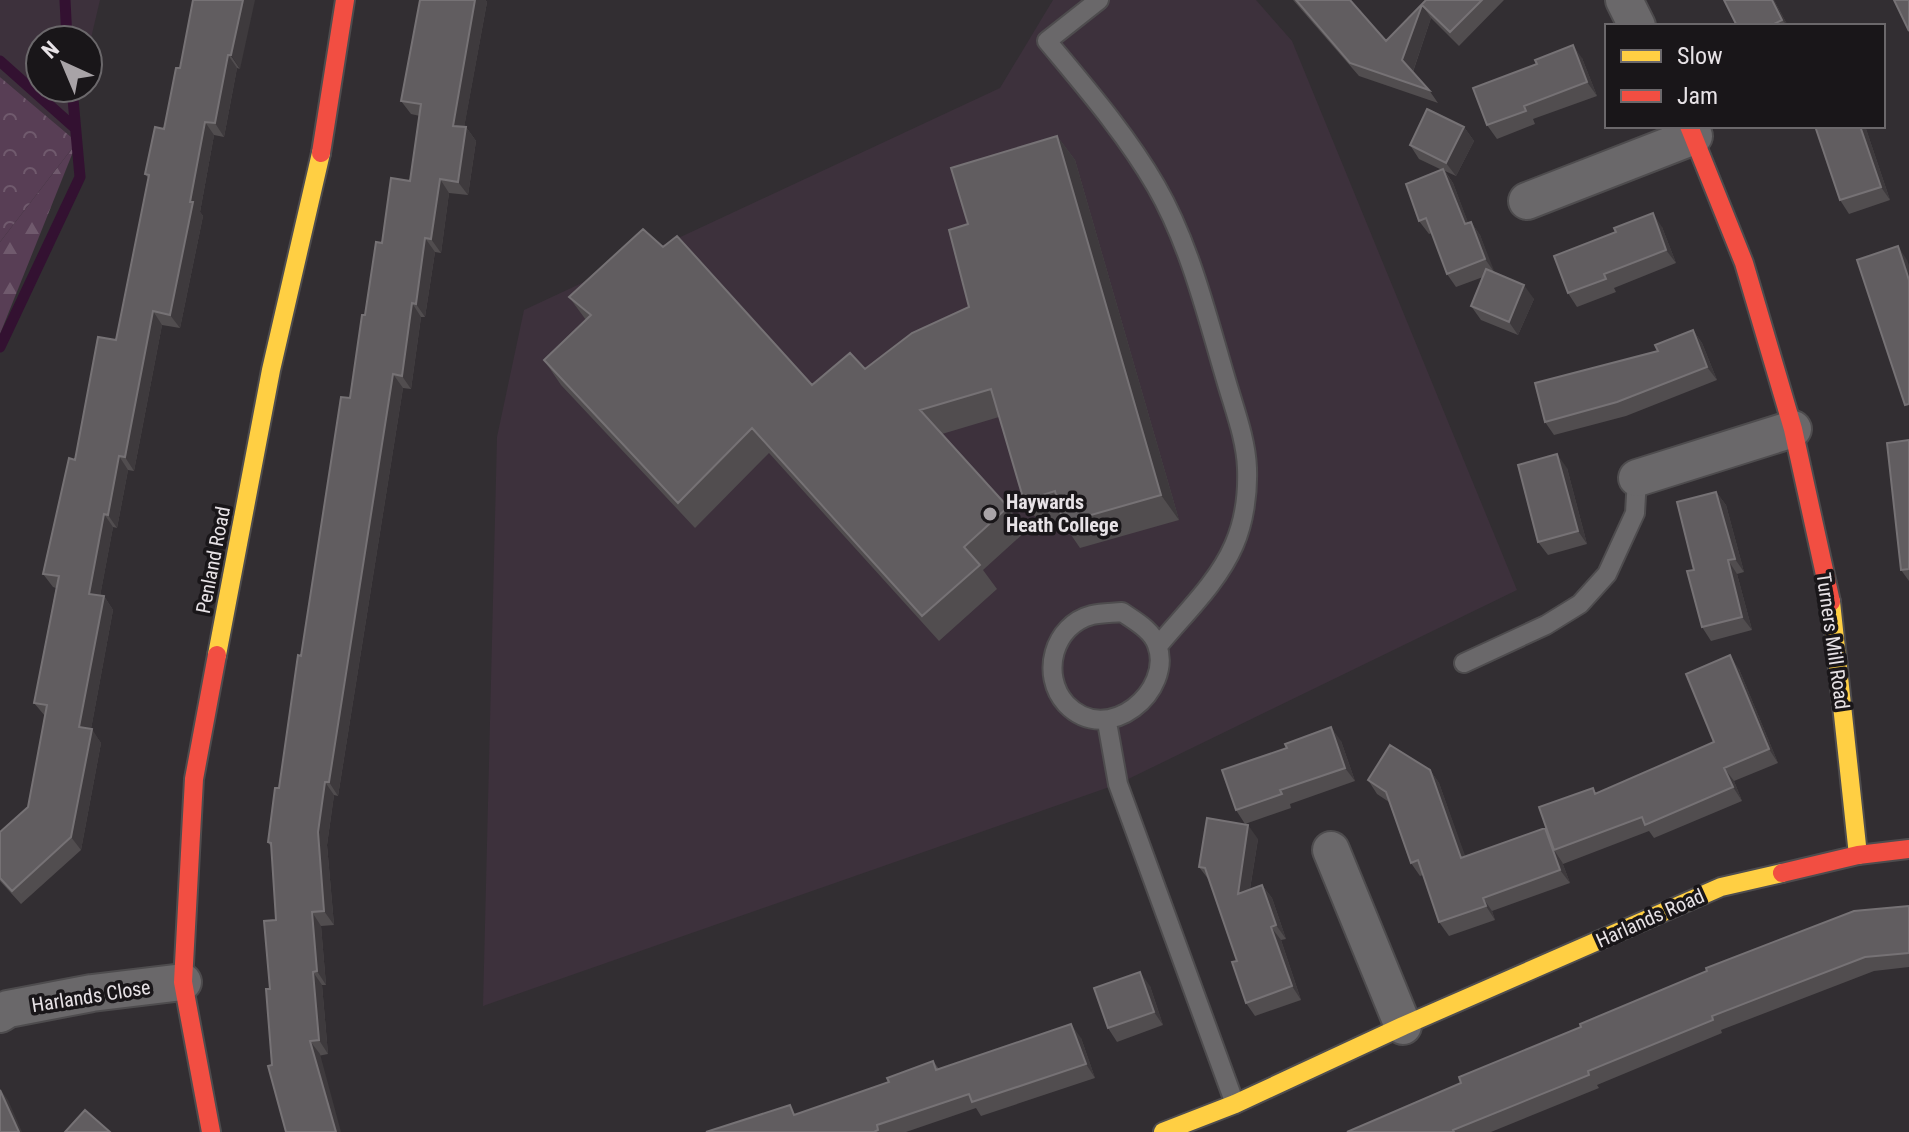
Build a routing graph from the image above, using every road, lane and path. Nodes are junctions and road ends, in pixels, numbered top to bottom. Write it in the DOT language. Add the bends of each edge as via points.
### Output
graph roads {
  1 [pos="345,0"];
  2 [pos="1099,0"];
  3 [pos="1624,0"];
  4 [pos="1636,24"];
  5 [pos="1691,131"];
  6 [pos="1527,201"];
  7 [pos="1793,429"];
  8 [pos="1637,478"];
  9 [pos="1158,646"];
  10 [pos="1464,663"];
  11 [pos="1107,722"];
  12 [pos="1909,849"];
  13 [pos="1331,850"];
  14 [pos="1858,855"];
  15 [pos="183,982"];
  16 [pos="0,1014"];
  17 [pos="1403,1026"];
  18 [pos="1235,1104"];
  19 [pos="211,1132"];
  20 [pos="1163,1132"];
  1 -- 15 [label="street, Penland Road" via="319,164 271,370 194,779"];
  2 -- 9 [label="lane" via="1047,41 1122,132 1158,189 1206,313 1247,465 1246,499 1235,543 1216,578"];
  3 -- 4 [label="street"];
  5 -- 6 [label="street, Turners Mill Road"];
  5 -- 7 [label="street, Turners Mill Road" via="1744,263"];
  7 -- 8 [label="street"];
  7 -- 14 [label="street, Turners Mill Road" via="1833,609"];
  8 -- 10 [label="lane" via="1635,513 1607,574 1580,604"];
  9 -- 11 [label="lane" via="1152,689 1134,708"];
  9 -- 11 [label="lane" via="1146,628 1122,612 1090,615 1070,628 1051,655 1051,679 1064,702 1083,717"];
  11 -- 18 [label="lane" via="1118,784"];
  12 -- 14 [label="street, Harlands Road"];
  13 -- 17 [label="street"];
  14 -- 17 [label="street, Harlands Road" via="1721,887"];
  15 -- 16 [label="street, Harlands Close" via="92,993"];
  15 -- 19 [label="street, Penland Road"];
  17 -- 18 [label="street, Harlands Road"];
  18 -- 20 [label="street, Harlands Road"];
}
